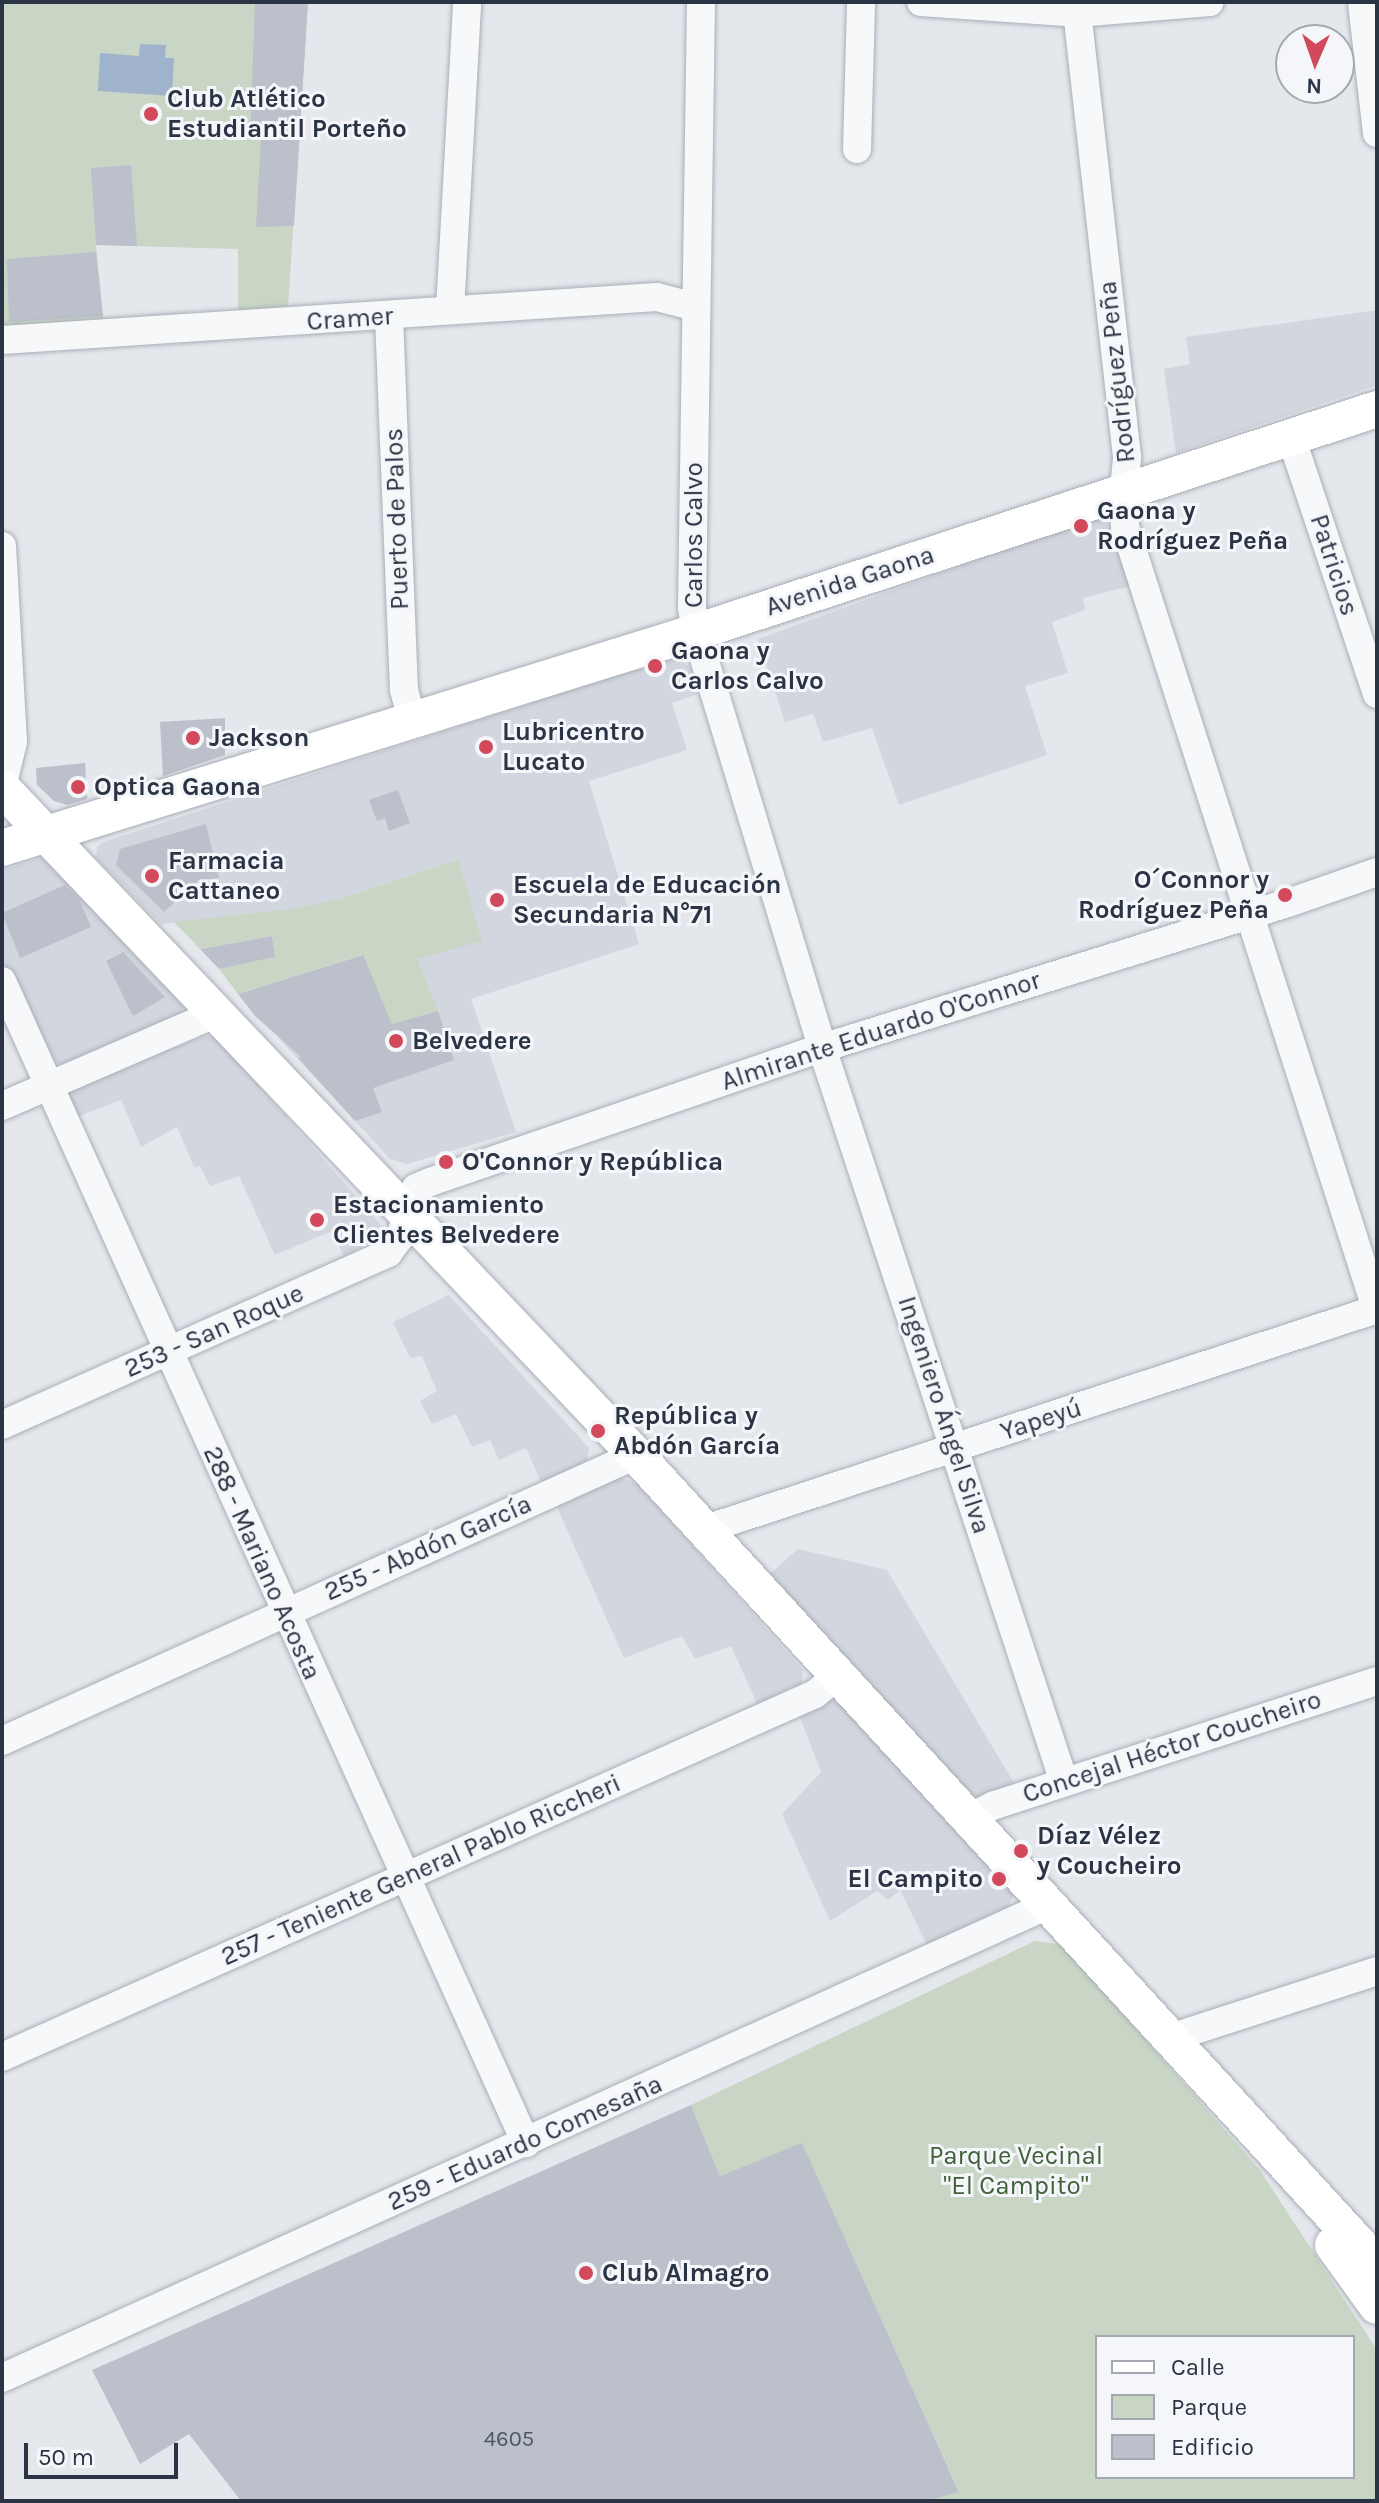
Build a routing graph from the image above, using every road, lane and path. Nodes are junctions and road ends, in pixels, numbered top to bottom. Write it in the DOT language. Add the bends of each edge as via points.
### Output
graph roads {
  1 [pos="467,2"];
  2 [pos="701,2"];
  3 [pos="861,2"];
  4 [pos="921,2"];
  5 [pos="1210,2"];
  6 [pos="1362,2"];
  7 [pos="1077,8"];
  8 [pos="1377,133"];
  9 [pos="857,149"];
  10 [pos="696,307"];
  11 [pos="450,310"];
  12 [pos="389,317"];
  13 [pos="2,340"];
  14 [pos="1377,409"];
  15 [pos="1291,437"];
  16 [pos="1125,489"];
  17 [pos="2,546"];
  18 [pos="696,632"];
  19 [pos="1377,694"];
  20 [pos="412,720"];
  21 [pos="2,787"];
  22 [pos="46,833"];
  23 [pos="2,848"];
  24 [pos="1377,872"];
  25 [pos="1249,916"];
  26 [pos="2,981"];
  27 [pos="217,1013"];
  28 [pos="822,1048"];
  29 [pos="48,1085"];
  30 [pos="2,1106"];
  31 [pos="406,1216"];
  32 [pos="1377,1310"];
  33 [pos="167,1353"];
  34 [pos="2,1425"];
  35 [pos="955,1448"];
  36 [pos="636,1455"];
  37 [pos="706,1529"];
  38 [pos="284,1613"];
  39 [pos="837,1676"];
  40 [pos="1377,1681"];
  41 [pos="2,1741"];
  42 [pos="1064,1782"];
  43 [pos="969,1818"];
  44 [pos="404,1877"];
  45 [pos="1048,1905"];
  46 [pos="1377,1971"];
  47 [pos="1170,2038"];
  48 [pos="2,2057"];
  49 [pos="1254,2133"];
  50 [pos="526,2143"];
  51 [pos="1377,2264"];
  52 [pos="1377,2306"];
  53 [pos="4,2372"];
  1 -- 11 [label="street"];
  2 -- 10 [label="street, Carlos Calvo"];
  3 -- 9 [label="street"];
  4 -- 7 [label="street"];
  5 -- 7 [label="street"];
  6 -- 8 [label="street"];
  7 -- 16 [label="street, Rodríguez Peña" via="1127,458"];
  10 -- 11 [label="street, Cramer" via="657,297"];
  10 -- 18 [label="street, Carlos Calvo"];
  11 -- 12 [label="street, Cramer"];
  12 -- 13 [label="street, Cramer"];
  12 -- 20 [label="street, Puerto de Palos" via="404,690"];
  14 -- 15 [label="main road, Avenida Gaona"];
  15 -- 16 [label="main road, Avenida Gaona"];
  15 -- 19 [label="street, Patricios"];
  16 -- 18 [label="main road, Avenida Gaona"];
  16 -- 25 [label="street, Rodríguez Peña" via="1125,527"];
  17 -- 21 [label="street" via="13,742"];
  18 -- 20 [label="main road, Avenida Gaona"];
  18 -- 28 [label="street, Carlos Calvo"];
  20 -- 22 [label="main road, Avenida Gaona"];
  21 -- 22 [label="main road"];
  22 -- 23 [label="main road, Avenida Gaona"];
  22 -- 27 [label="main road"];
  24 -- 25 [label="street, Almirante Eduardo O'Connor"];
  25 -- 28 [label="street, Almirante Eduardo O'Connor"];
  25 -- 32 [label="street, Rodríguez Peña"];
  26 -- 29 [label="street, 288 - Mariano Acosta"];
  27 -- 29 [label="street"];
  27 -- 31 [label="main road"];
  28 -- 31 [label="street, Almirante Eduardo O'Connor" via="430,1182 416,1188"];
  28 -- 35 [label="street, Ingeniero Ángel Silva"];
  29 -- 30 [label="street"];
  29 -- 33 [label="street, 288 - Mariano Acosta"];
  31 -- 33 [label="street, 253 - San Roque" via="401,1236 388,1253"];
  31 -- 36 [label="main road"];
  32 -- 35 [label="street, Yapeyú"];
  33 -- 34 [label="street, 253 - San Roque"];
  33 -- 38 [label="street, 288 - Mariano Acosta"];
  35 -- 37 [label="street, Yapeyú"];
  35 -- 42 [label="street, Ingeniero Ángel Silva"];
  36 -- 37 [label="main road"];
  36 -- 38 [label="street, 255 - Abdón García"];
  37 -- 39 [label="main road"];
  38 -- 41 [label="street, 255 - Abdón García"];
  38 -- 44 [label="street, 288 - Mariano Acosta"];
  39 -- 43 [label="main road"];
  39 -- 44 [label="street, 257 - Teniente General Pablo Riccheri" via="815,1694"];
  40 -- 42 [label="street, Concejal Héctor Coucheiro"];
  42 -- 43 [label="street, Concejal Héctor Coucheiro"];
  43 -- 45 [label="main road"];
  44 -- 48 [label="street, 257 - Teniente General Pablo Riccheri"];
  44 -- 50 [label="street, 288 - Mariano Acosta"];
  45 -- 47 [label="main road"];
  45 -- 50 [label="street, 259 - Eduardo Comesaña"];
  46 -- 47 [label="street"];
  47 -- 49 [label="main road"];
  49 -- 51 [label="main road"];
  49 -- 52 [label="main road"];
  50 -- 53 [label="street, 259 - Eduardo Comesaña"];
}
